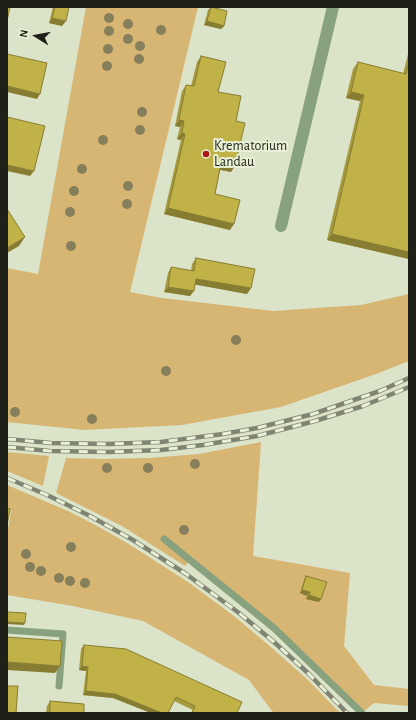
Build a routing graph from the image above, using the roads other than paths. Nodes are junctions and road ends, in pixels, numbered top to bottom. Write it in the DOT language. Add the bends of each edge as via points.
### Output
graph roads {
  1 [pos="333,7"];
  2 [pos="281,226"];
  3 [pos="164,539"];
  4 [pos="7,630"];
  5 [pos="59,686"];
  6 [pos="362,713"];
  1 -- 2 [label="street"];
  3 -- 6 [label="lane" via="274,628"];
  4 -- 5 [label="lane" via="63,634"];
}
